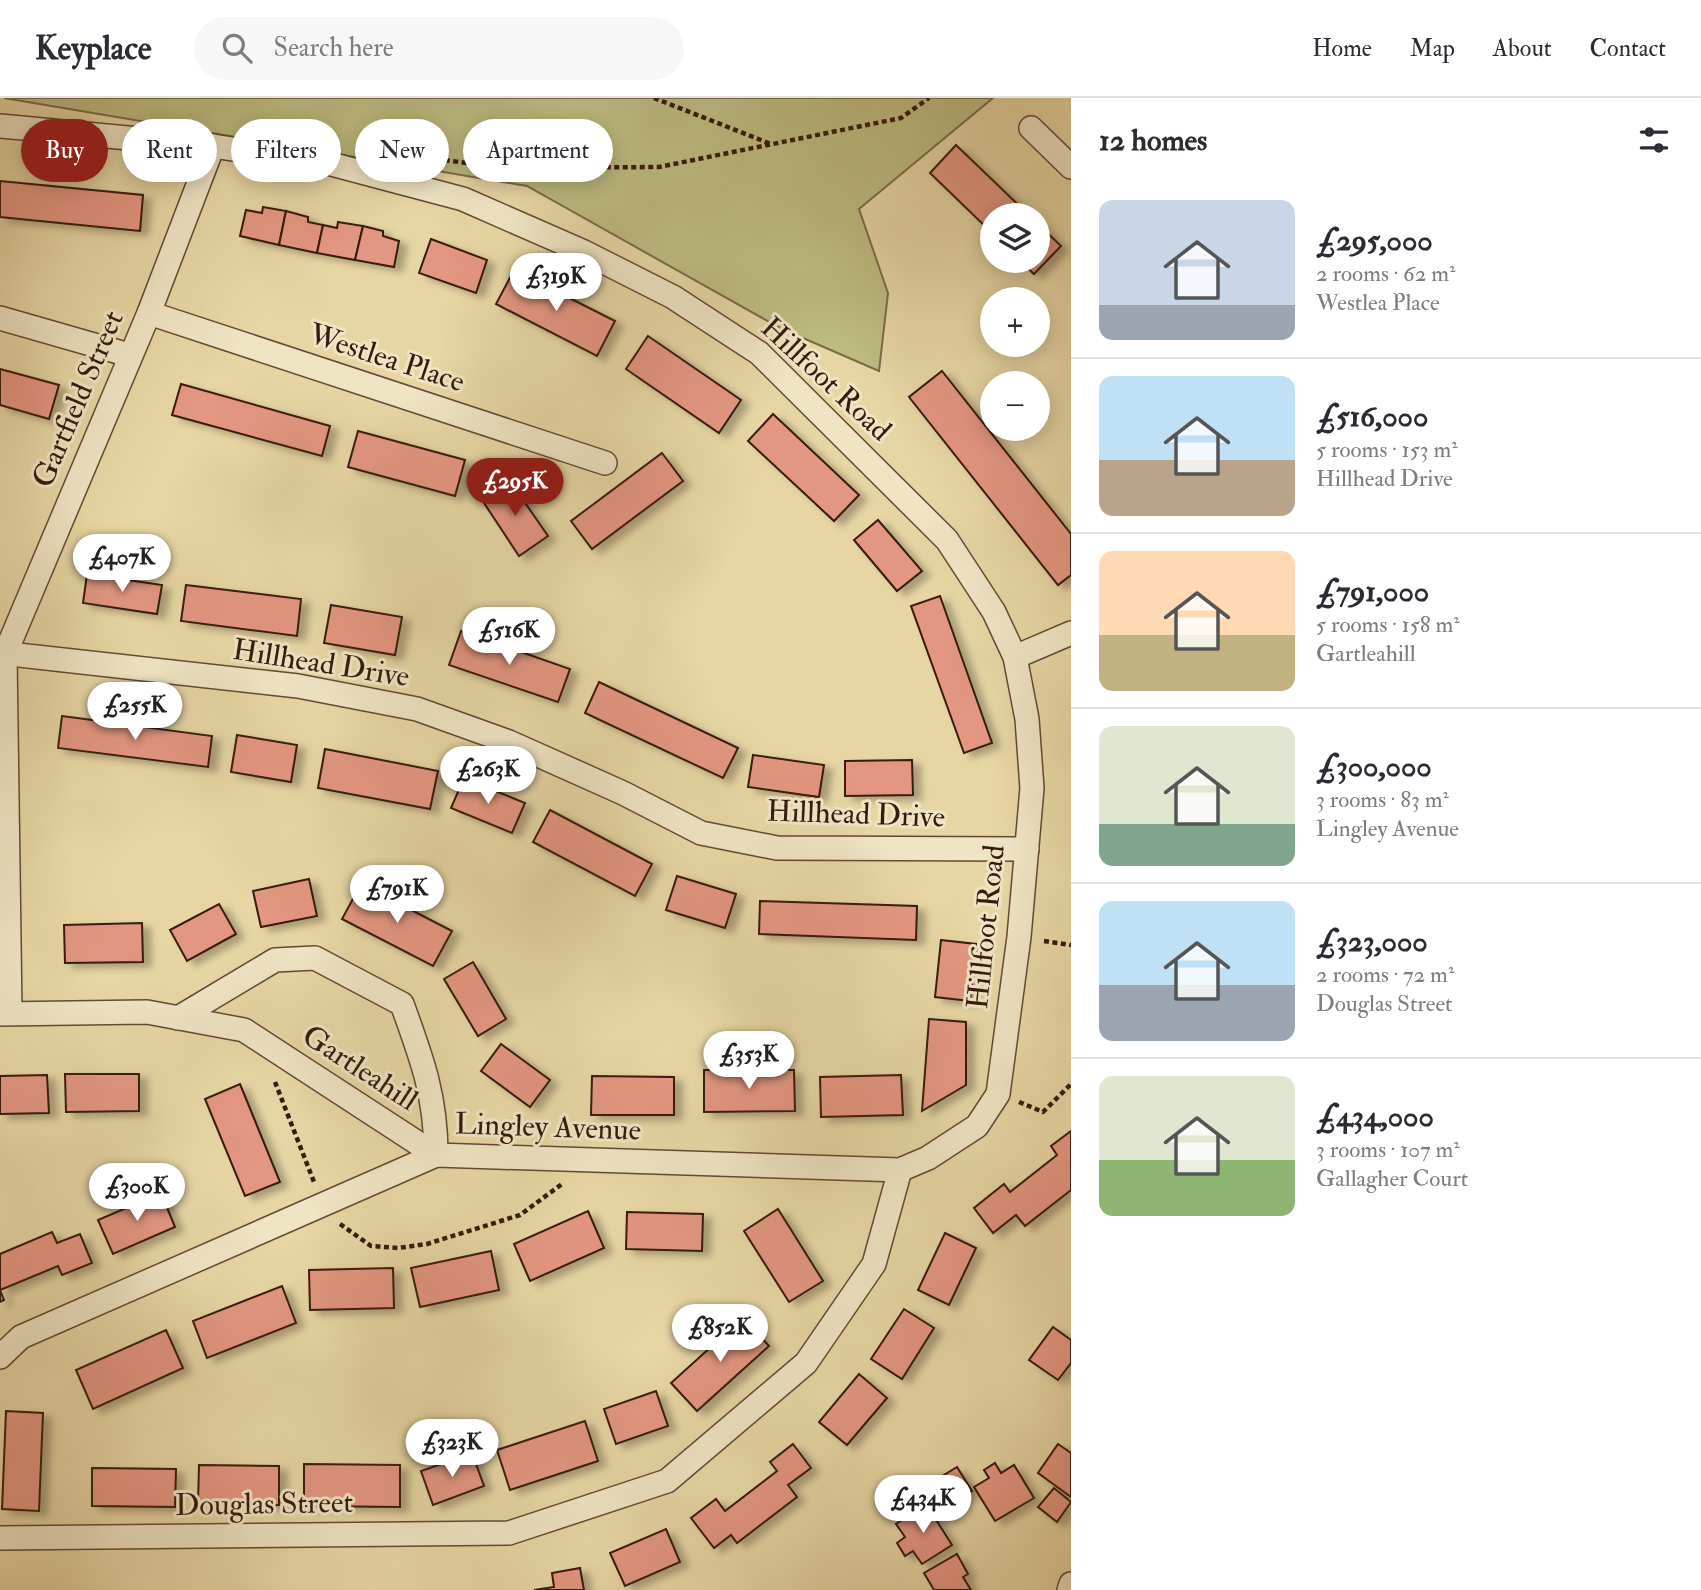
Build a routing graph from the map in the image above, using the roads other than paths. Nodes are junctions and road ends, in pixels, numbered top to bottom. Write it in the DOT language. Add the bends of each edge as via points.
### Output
graph roads {
  1 [pos="0,126"];
  2 [pos="1031,128"];
  3 [pos="122,137"];
  4 [pos="217,147"];
  5 [pos="1071,167"];
  6 [pos="199,182"];
  7 [pos="149,313"];
  8 [pos="0,318"];
  9 [pos="129,355"];
  10 [pos="605,463"];
  11 [pos="1071,633"];
  12 [pos="3,654"];
  13 [pos="1015,657"];
  14 [pos="1027,849"];
  15 [pos="5,1014"];
  16 [pos="178,1018"];
  17 [pos="436,1155"];
  18 [pos="928,1158"];
  19 [pos="900,1170"];
  20 [pos="0,1357"];
  21 [pos="0,1538"];
  22 [pos="1071,1584"];
  23 [pos="1069,1590"];
  1 -- 3 [label="street, Hillfoot Road"];
  2 -- 5 [label="street"];
  4 -- 13 [label="street, Hillfoot Road" via="331,164 463,199 673,297 760,353 947,540 995,612"];
  6 -- 7 [label="street, Gartfield Street"];
  7 -- 9 [label="street, Gartfield Street"];
  7 -- 10 [label="street, Westlea Place"];
  8 -- 9 [label="street"];
  9 -- 12 [label="street, Gartfield Street"];
  11 -- 13 [label="street"];
  12 -- 14 [label="street, Hillhead Drive" via="298,687 417,709 509,742 701,833 777,848"];
  12 -- 15 [label="street, Gartfield Street"];
  13 -- 14 [label="street, Hillfoot Road" via="1027,719 1032,788"];
  14 -- 18 [label="street, Hillfoot Road" via="998,1094 976,1126"];
  15 -- 16 [label="street, Gartleahill" via="147,1012"];
  16 -- 17 [label="street, Gartleahill" via="244,1030"];
  16 -- 17 [label="street, Gartleahill" via="275,960 315,958 402,1004 436,1114"];
  17 -- 19 [label="street, Lingley Avenue"];
  17 -- 20 [label="street, Lingley Avenue" via="21,1337"];
  18 -- 19 [label="street, Lingley Avenue"];
  19 -- 21 [label="street, Douglas Street" via="874,1264 806,1363 667,1481 509,1533"];
  22 -- 23 [label="street"];
}
